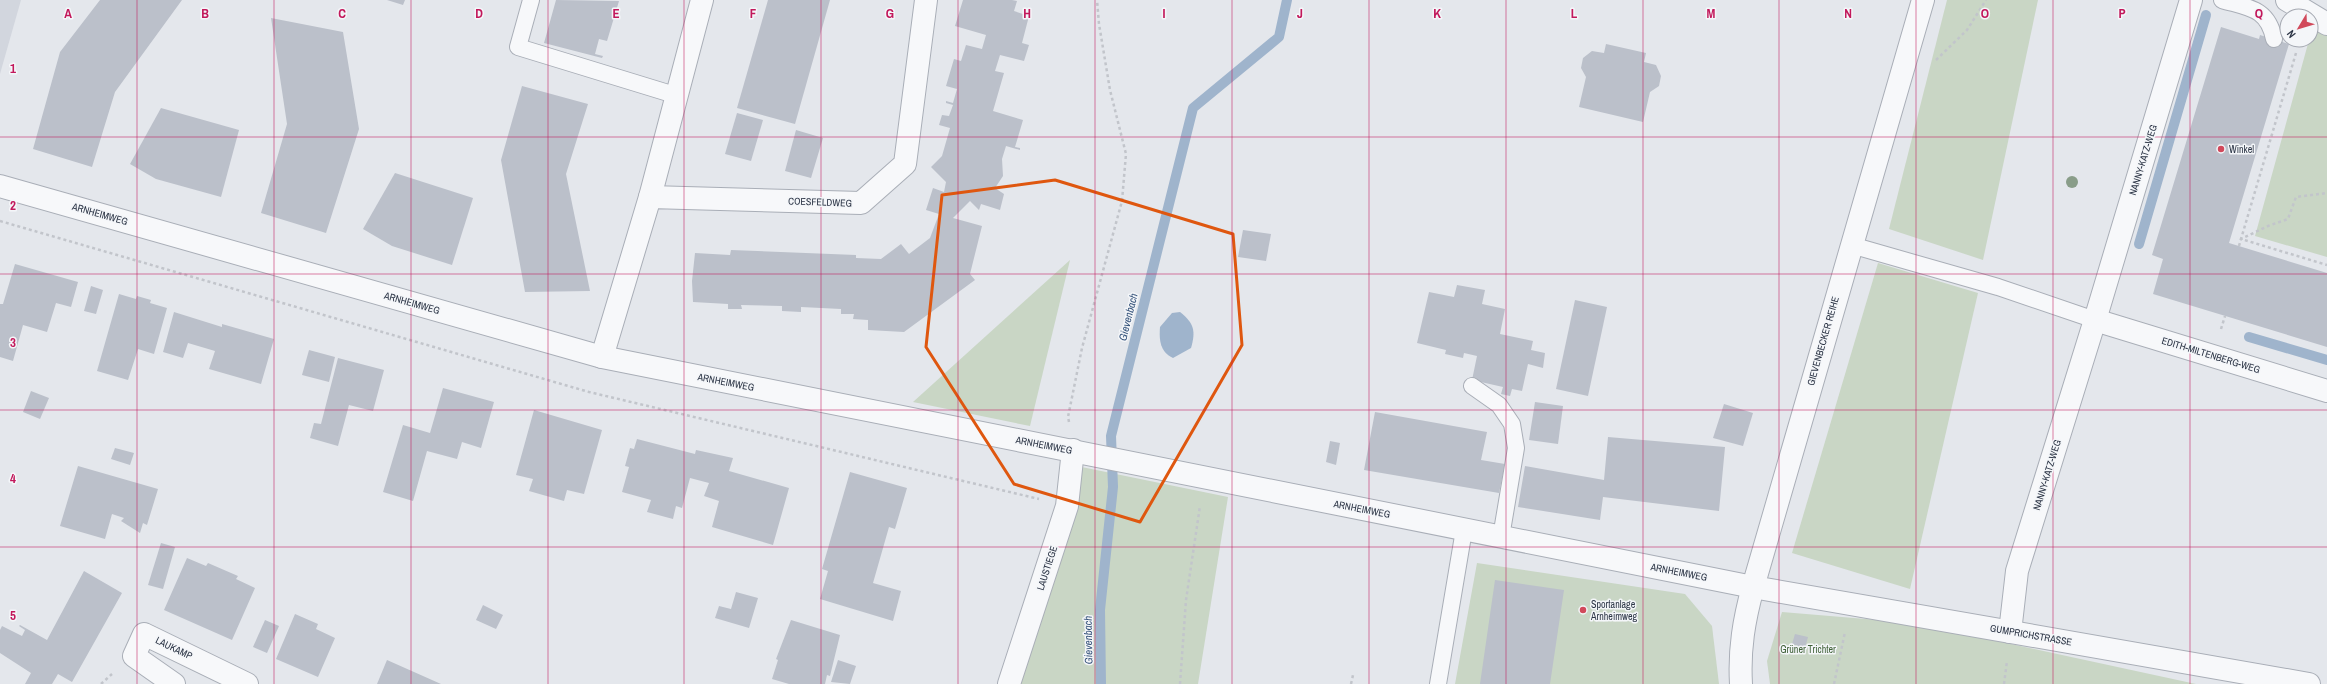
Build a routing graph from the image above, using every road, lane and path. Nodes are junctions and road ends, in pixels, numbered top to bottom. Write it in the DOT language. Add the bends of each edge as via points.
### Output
graph roads {
  1 [pos="531,0"];
  2 [pos="702,0"];
  3 [pos="926,0"];
  4 [pos="1098,0"];
  5 [pos="1923,0"];
  6 [pos="2191,0"];
  7 [pos="2222,0"];
  8 [pos="2287,0"];
  9 [pos="2327,24"];
  10 [pos="2274,40"];
  11 [pos="2298,48"];
  12 [pos="678,96"];
  13 [pos="0,186"];
  14 [pos="2327,193"];
  15 [pos="650,198"];
  16 [pos="0,221"];
  17 [pos="2242,239"];
  18 [pos="1851,245"];
  19 [pos="2239,246"];
  20 [pos="2327,265"];
  21 [pos="2225,316"];
  22 [pos="2095,320"];
  23 [pos="2220,330"];
  24 [pos="602,357"];
  25 [pos="1472,386"];
  26 [pos="2327,391"];
  27 [pos="1079,452"];
  28 [pos="1205,477"];
  29 [pos="1067,506"];
  30 [pos="1464,530"];
  31 [pos="1501,537"];
  32 [pos="1753,587"];
  33 [pos="1852,603"];
  34 [pos="2010,632"];
  35 [pos="1353,675"];
  36 [pos="174,684"];
  37 [pos="247,684"];
  38 [pos="1009,684"];
  39 [pos="1180,684"];
  40 [pos="1351,684"];
  41 [pos="1438,684"];
  42 [pos="1741,684"];
  43 [pos="1834,684"];
  44 [pos="2309,684"];
  1 -- 12 [label="lane" via="518,47"];
  2 -- 12 [label="street"];
  3 -- 15 [label="street, COESFELDWEG" via="905,164 861,203"];
  4 -- 27 [label="path" via="1099,24 1110,90 1126,154 1122,201 1082,348 1068,417"];
  5 -- 18 [label="street, GIEVENBECKER REIHE"];
  6 -- 22 [label="street, NANNY-KATZ-WEG"];
  7 -- 10 [label="lane" via="2256,10 2266,18 2272,28"];
  8 -- 9 [label="street"];
  11 -- 17 [label="path"];
  12 -- 15 [label="street"];
  13 -- 24 [label="street, ARNHEIMWEG"];
  14 -- 17 [label="path" via="2296,197 2288,219"];
  15 -- 24 [label="street"];
  16 -- 29 [label="path" via="589,392"];
  17 -- 19 [label="path"];
  17 -- 20 [label="path"];
  18 -- 22 [label="lane" via="1998,287"];
  18 -- 32 [label="street, GIEVENBECKER REIHE"];
  21 -- 23 [label="path"];
  22 -- 26 [label="street, EDITH-MILTENBERG-WEG"];
  22 -- 34 [label="street, NANNY-KATZ-WEG" via="2017,570"];
  24 -- 27 [label="street, ARNHEIMWEG"];
  25 -- 31 [label="lane" via="1499,405 1512,424 1516,448"];
  27 -- 28 [label="street, ARNHEIMWEG"];
  27 -- 29 [label="street, LAUSTIEGE"];
  28 -- 30 [label="street, ARNHEIMWEG"];
  28 -- 39 [label="path" via="1186,600"];
  29 -- 38 [label="street, LAUSTIEGE"];
  30 -- 31 [label="street, ARNHEIMWEG"];
  30 -- 41 [label="lane"];
  31 -- 32 [label="street, ARNHEIMWEG"];
  32 -- 33 [label="street, GUMPRICHSTRASSE"];
  32 -- 42 [label="street, GIEVENBECKER REIHE" via="1742,625 1739,658"];
  33 -- 34 [label="street, GUMPRICHSTRASSE"];
  33 -- 43 [label="path"];
  34 -- 44 [label="street, GUMPRICHSTRASSE"];
  35 -- 40 [label="path"];
  36 -- 37 [label="street, LAUKAMP" via="134,656 144,634"];
}
